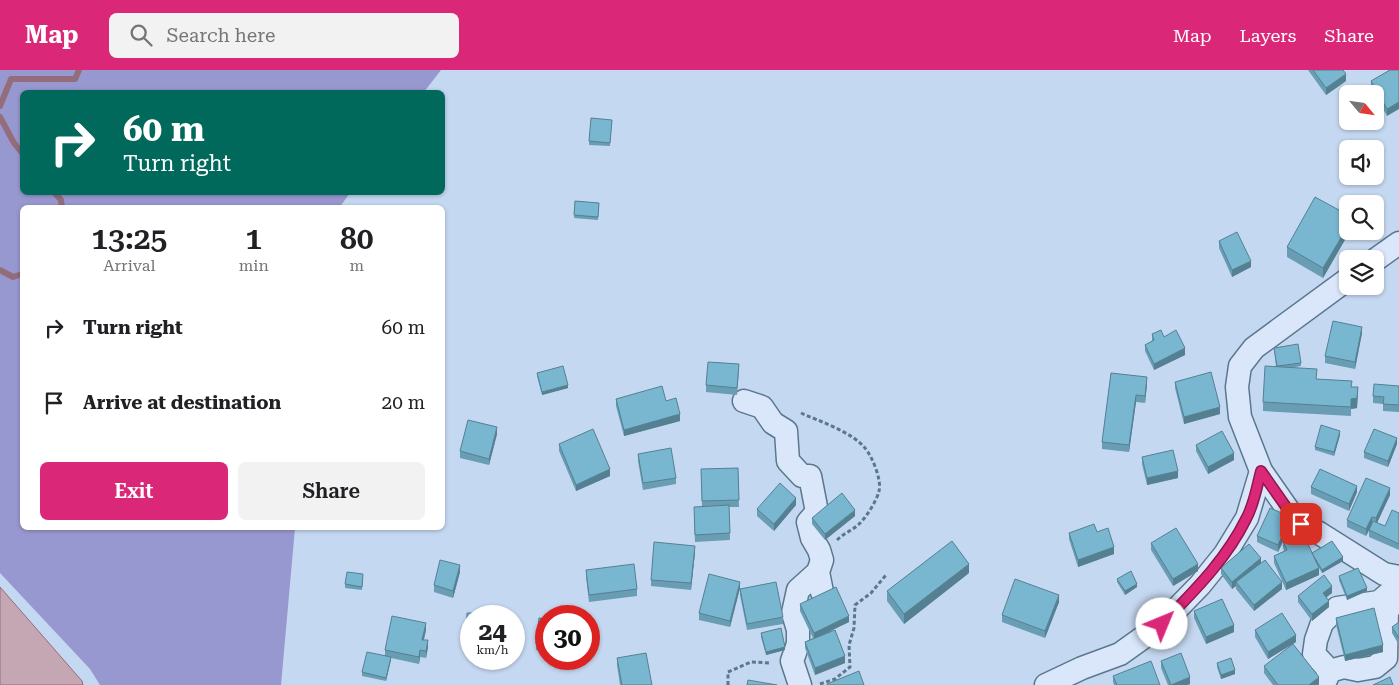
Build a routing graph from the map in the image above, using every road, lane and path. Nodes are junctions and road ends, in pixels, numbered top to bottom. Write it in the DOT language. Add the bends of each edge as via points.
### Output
graph roads {
  1 [pos="1399,243"];
  2 [pos="1384,254"];
  3 [pos="1339,286"];
  4 [pos="753,404"];
  5 [pos="1261,471"];
  6 [pos="820,575"];
  7 [pos="886,575"];
  8 [pos="1399,577"];
  9 [pos="1399,585"];
  10 [pos="1399,592"];
  11 [pos="792,661"];
  12 [pos="1327,678"];
  13 [pos="728,685"];
  14 [pos="800,685"];
  15 [pos="817,685"];
  16 [pos="1046,685"];
  1 -- 2 [label="street"];
  3 -- 5 [label="street" via="1254,348 1240,366 1237,387 1240,417"];
  4 -- 6 [label="street" via="773,423 786,430 788,461 802,476 810,476 817,512 808,522 819,550"];
  4 -- 6 [label="path" via="777,404 843,431 865,447 875,466 880,490 872,506 859,524 832,545"];
  5 -- 8 [label="street" via="1301,524 1384,574"];
  5 -- 16 [label="street" via="1247,518 1225,554 1162,624 1120,654"];
  6 -- 11 [label="street" via="798,590 793,613 798,644"];
  7 -- 15 [label="path" via="871,593 855,605 850,668 836,679"];
  9 -- 12 [label="street" via="1379,602 1337,608 1322,623 1314,654"];
  10 -- 12 [label="street" via="1387,612 1386,658 1375,667 1358,670 1344,667"];
  11 -- 13 [label="path" via="751,662 728,672"];
  11 -- 14 [label="street"];
}
